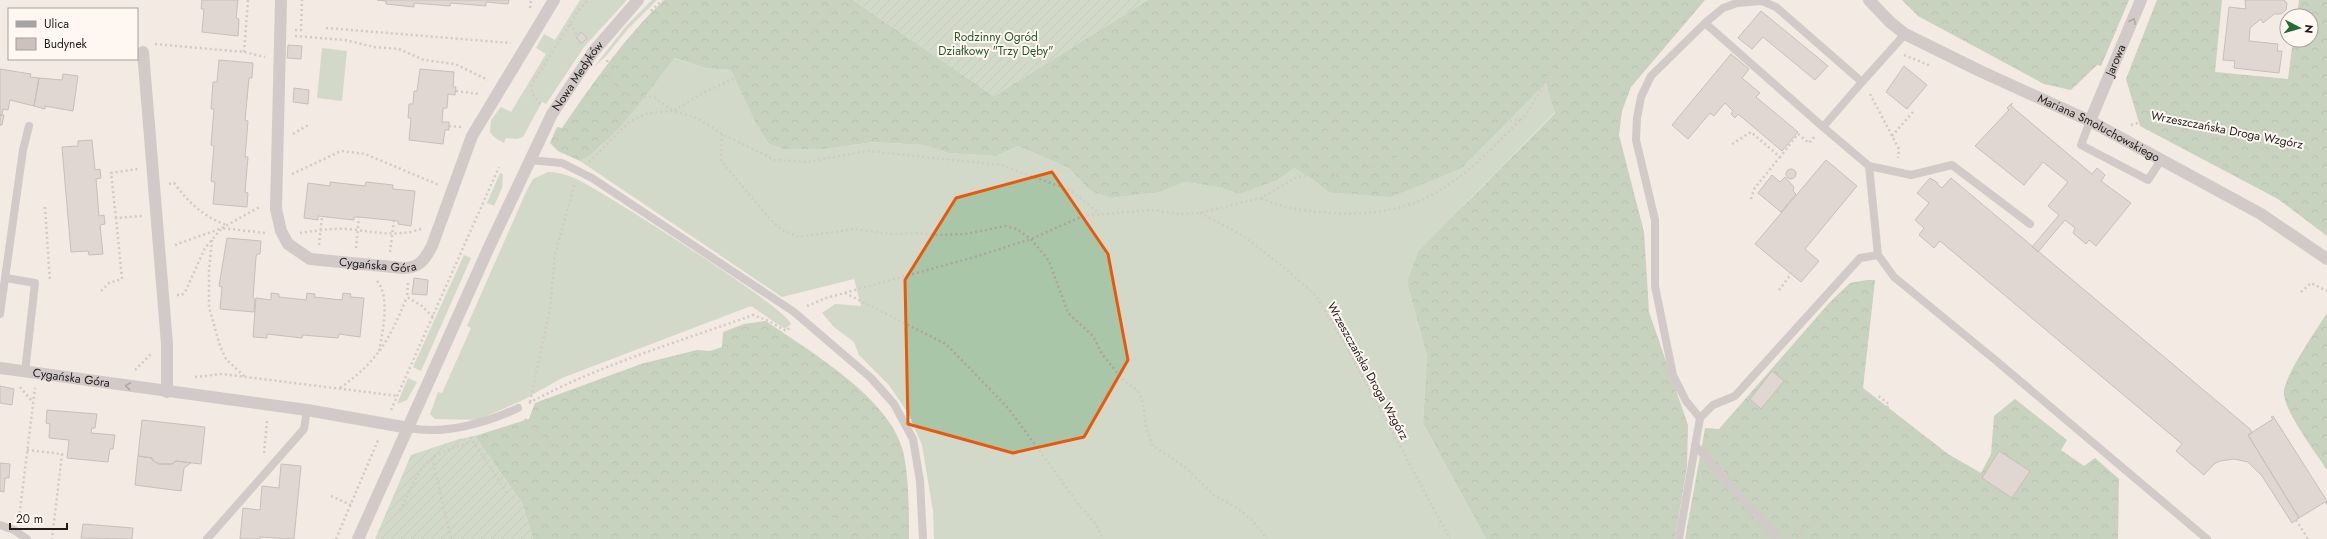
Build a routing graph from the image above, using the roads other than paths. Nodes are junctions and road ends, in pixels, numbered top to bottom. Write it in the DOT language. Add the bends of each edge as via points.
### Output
graph roads {
  1 [pos="281,0"];
  2 [pos="554,0"];
  3 [pos="638,0"];
  4 [pos="1870,0"];
  5 [pos="2141,0"];
  6 [pos="1705,23"];
  7 [pos="1905,34"];
  8 [pos="147,48"];
  9 [pos="1862,82"];
  10 [pos="2090,121"];
  11 [pos="29,126"];
  12 [pos="1822,127"];
  13 [pos="529,160"];
  14 [pos="2161,160"];
  15 [pos="1869,166"];
  16 [pos="2030,224"];
  17 [pos="1878,255"];
  18 [pos="2327,259"];
  19 [pos="6,278"];
  20 [pos="0,314"];
  21 [pos="0,368"];
  22 [pos="31,372"];
  23 [pos="166,392"];
  24 [pos="518,408"];
  25 [pos="307,410"];
  26 [pos="1700,418"];
  27 [pos="409,428"];
  28 [pos="1695,445"];
  29 [pos="0,525"];
  30 [pos="27,539"];
  31 [pos="207,539"];
  32 [pos="358,539"];
  33 [pos="923,539"];
  34 [pos="1679,539"];
  35 [pos="1778,539"];
  36 [pos="2207,539"];
  1 -- 2 [label="street, Cygańska Góra" via="276,209 284,236 297,252 310,259 403,268 413,268 425,260 472,136"];
  3 -- 13 [label="street, Nowa Medyków" via="593,52 558,104"];
  4 -- 7 [label="street, Mariana Smoluchowskiego"];
  10 -- 5 [label="street, Jarowa, one-way"];
  6 -- 9 [label="lane" via="1723,8 1737,3 1762,1 1776,7"];
  6 -- 12 [label="lane"];
  6 -- 26 [label="lane" via="1651,76 1637,118 1636,140 1655,220 1655,286 1673,375 1686,401"];
  7 -- 9 [label="lane"];
  7 -- 10 [label="street, Mariana Smoluchowskiego"];
  8 -- 23 [label="street" via="166,344"];
  9 -- 12 [label="lane"];
  10 -- 14 [label="street, Mariana Smoluchowskiego"];
  10 -- 14 [label="lane" via="2081,145 2148,180"];
  11 -- 19 [label="lane" via="23,150"];
  12 -- 15 [label="lane"];
  13 -- 27 [label="street"];
  13 -- 33 [label="lane" via="562,163 578,170 663,224 794,312 871,378 894,404 913,439 920,480"];
  14 -- 18 [label="street, Mariana Smoluchowskiego" via="2261,214"];
  15 -- 16 [label="lane" via="1912,175 1952,165"];
  15 -- 17 [label="lane"];
  17 -- 26 [label="lane" via="1860,258 1736,396 1713,405"];
  17 -- 36 [label="lane" via="1894,277"];
  19 -- 20 [label="lane"];
  19 -- 22 [label="lane" via="36,282"];
  21 -- 22 [label="street, Cygańska Góra"];
  23 -- 22 [label="street, Cygańska Góra, one-way"];
  23 -- 25 [label="street, Cygańska Góra"];
  24 -- 27 [label="lane" via="478,424 424,431"];
  25 -- 27 [label="street, Cygańska Góra"];
  25 -- 31 [label="lane" via="304,429"];
  26 -- 28 [label="lane"];
  27 -- 32 [label="street"];
  28 -- 34 [label="lane"];
  28 -- 35 [label="lane"];
  29 -- 30 [label="lane" via="14,530"];
}
